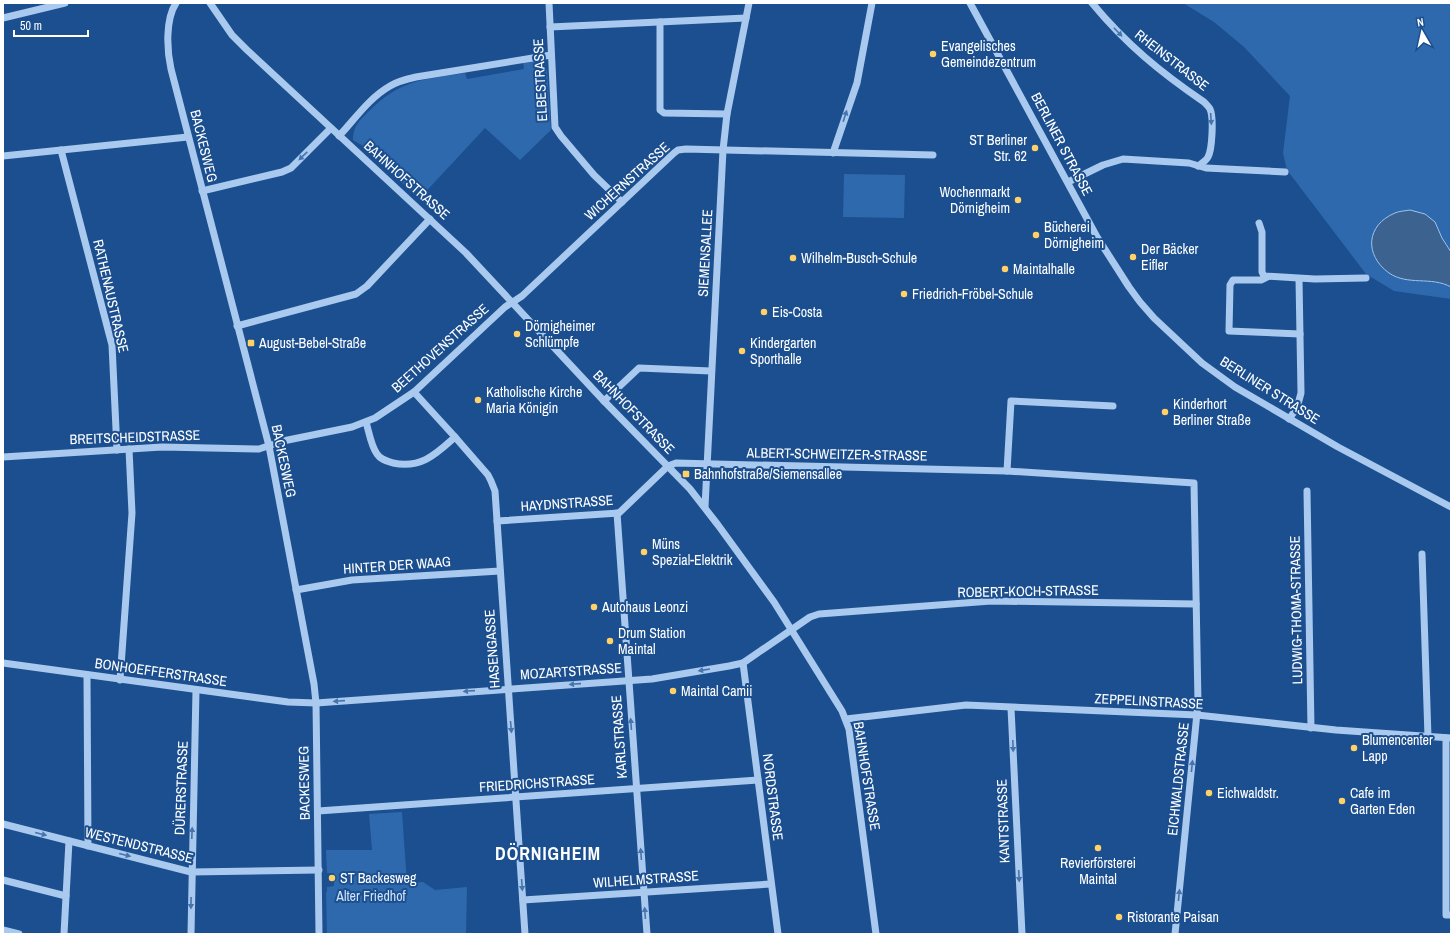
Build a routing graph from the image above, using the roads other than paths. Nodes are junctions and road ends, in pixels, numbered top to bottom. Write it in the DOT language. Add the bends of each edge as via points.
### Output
graph roads {
  1 [pos="65,3"];
  2 [pos="176,3"];
  3 [pos="210,3"];
  4 [pos="549,3"];
  5 [pos="749,3"];
  6 [pos="872,3"];
  7 [pos="970,3"];
  8 [pos="1092,3"];
  9 [pos="46,5"];
  10 [pos="3,18"];
  11 [pos="746,18"];
  12 [pos="660,22"];
  13 [pos="550,27"];
  14 [pos="551,55"];
  15 [pos="726,114"];
  16 [pos="330,129"];
  17 [pos="339,136"];
  18 [pos="188,137"];
  19 [pos="61,150"];
  20 [pos="723,150"];
  21 [pos="833,153"];
  22 [pos="933,155"];
  23 [pos="3,156"];
  24 [pos="1198,166"];
  25 [pos="1286,172"];
  26 [pos="1068,182"];
  27 [pos="202,192"];
  28 [pos="622,202"];
  29 [pos="430,219"];
  30 [pos="1259,223"];
  31 [pos="1267,277"];
  32 [pos="1366,278"];
  33 [pos="1299,279"];
  34 [pos="513,302"];
  35 [pos="237,326"];
  36 [pos="1300,334"];
  37 [pos="711,371"];
  38 [pos="414,392"];
  39 [pos="604,401"];
  40 [pos="1113,406"];
  41 [pos="1289,419"];
  42 [pos="366,422"];
  43 [pos="455,437"];
  44 [pos="269,446"];
  45 [pos="129,449"];
  46 [pos="117,450"];
  47 [pos="3,457"];
  48 [pos="707,464"];
  49 [pos="668,466"];
  50 [pos="1006,470"];
  51 [pos="1194,483"];
  52 [pos="1307,491"];
  53 [pos="705,507"];
  54 [pos="1451,507"];
  55 [pos="617,513"];
  56 [pos="497,521"];
  57 [pos="1422,554"];
  58 [pos="500,571"];
  59 [pos="296,590"];
  60 [pos="1196,604"];
  61 [pos="792,629"];
  62 [pos="3,663"];
  63 [pos="743,663"];
  64 [pos="87,675"];
  65 [pos="120,680"];
  66 [pos="628,681"];
  67 [pos="508,689"];
  68 [pos="196,690"];
  69 [pos="316,703"];
  70 [pos="1011,708"];
  71 [pos="1198,715"];
  72 [pos="846,719"];
  73 [pos="1311,728"];
  74 [pos="1428,737"];
  75 [pos="1449,738"];
  76 [pos="758,780"];
  77 [pos="636,789"];
  78 [pos="517,797"];
  79 [pos="318,811"];
  80 [pos="3,824"];
  81 [pos="69,841"];
  82 [pos="88,846"];
  83 [pos="319,870"];
  84 [pos="191,872"];
  85 [pos="3,880"];
  86 [pos="771,884"];
  87 [pos="643,893"];
  88 [pos="66,896"];
  89 [pos="523,900"];
  90 [pos="1451,915"];
  91 [pos="3,930"];
  92 [pos="19,934"];
  93 [pos="64,934"];
  94 [pos="191,934"];
  95 [pos="319,934"];
  96 [pos="525,934"];
  97 [pos="646,934"];
  98 [pos="778,934"];
  99 [pos="876,934"];
  100 [pos="1022,934"];
  101 [pos="1175,934"];
  1 -- 9 [label="street"];
  2 -- 18 [label="street, BACKESWEG" via="171,17 168,54"];
  3 -- 16 [label="street, BAHNHOFSTRASSE" via="232,35"];
  4 -- 13 [label="street, ELBESTRASSE"];
  5 -- 11 [label="street, SIEMENSALLEE"];
  21 -- 6 [label="street, one-way" via="857,83"];
  7 -- 26 [label="street, BERLINER STRASSE"];
  8 -- 24 [label="street, RHEINSTRASSE, one-way" via="1134,49 1208,106 1212,121 1209,156"];
  9 -- 10 [label="street"];
  11 -- 12 [label="street"];
  11 -- 15 [label="street, SIEMENSALLEE"];
  12 -- 13 [label="street"];
  12 -- 15 [label="street" via="660,110 664,113"];
  13 -- 14 [label="street, ELBESTRASSE"];
  14 -- 17 [label="street" via="416,76 401,81 375,96"];
  14 -- 28 [label="street, ELBESTRASSE" via="554,121 557,131 594,175"];
  15 -- 20 [label="street, SIEMENSALLEE"];
  16 -- 17 [label="street, BAHNHOFSTRASSE"];
  16 -- 27 [label="street, one-way" via="291,168"];
  17 -- 29 [label="street, BAHNHOFSTRASSE"];
  18 -- 19 [label="street"];
  18 -- 27 [label="street, BACKESWEG"];
  19 -- 23 [label="street"];
  19 -- 46 [label="street, RATHENAUSTRASSE" via="112,345"];
  20 -- 21 [label="street, WICHERNSTRASSE"];
  20 -- 28 [label="street, WICHERNSTRASSE" via="678,150"];
  20 -- 37 [label="street, SIEMENSALLEE"];
  21 -- 22 [label="street, WICHERNSTRASSE"];
  24 -- 25 [label="street"];
  24 -- 26 [label="street" via="1189,162 1123,159 1103,165"];
  26 -- 41 [label="street, BERLINER STRASSE" via="1110,258 1154,318 1220,377"];
  27 -- 35 [label="street, BACKESWEG"];
  28 -- 34 [label="street, WICHERNSTRASSE"];
  29 -- 34 [label="street, BAHNHOFSTRASSE"];
  29 -- 35 [label="street" via="367,286 356,294"];
  30 -- 31 [label="street" via="1262,232 1262,272"];
  31 -- 33 [label="street"];
  31 -- 36 [label="street" via="1261,280 1233,280 1230,285 1229,332"];
  32 -- 33 [label="street"];
  33 -- 36 [label="street"];
  34 -- 38 [label="street, BEETHOVENSTRASSE"];
  34 -- 39 [label="street, BAHNHOFSTRASSE"];
  35 -- 44 [label="street, BACKESWEG"];
  36 -- 41 [label="street" via="1301,393 1297,408"];
  37 -- 39 [label="street" via="640,368"];
  37 -- 48 [label="street, SIEMENSALLEE"];
  38 -- 42 [label="street, BEETHOVENSTRASSE"];
  38 -- 43 [label="street, HASENGASSE"];
  39 -- 49 [label="street, BAHNHOFSTRASSE"];
  40 -- 50 [label="street" via="1011,401"];
  41 -- 54 [label="street, BERLINER STRASSE"];
  42 -- 43 [label="street" via="378,455 394,463 426,460"];
  42 -- 44 [label="street, BEETHOVENSTRASSE"];
  43 -- 56 [label="street, HASENGASSE" via="491,481 495,491"];
  44 -- 45 [label="street, BREITSCHEIDSTRASSE" via="259,449"];
  44 -- 59 [label="street, BACKESWEG"];
  45 -- 46 [label="street, BREITSCHEIDSTRASSE"];
  45 -- 65 [label="street" via="132,513"];
  46 -- 47 [label="street, BREITSCHEIDSTRASSE"];
  48 -- 49 [label="street, ALBERT-SCHWEITZER-STRASSE" via="676,463"];
  48 -- 50 [label="street, ALBERT-SCHWEITZER-STRASSE"];
  48 -- 53 [label="street, SIEMENSALLEE"];
  49 -- 53 [label="street, BAHNHOFSTRASSE"];
  49 -- 55 [label="street, HAYDNSTRASSE"];
  50 -- 51 [label="street, ALBERT-SCHWEITZER-STRASSE"];
  51 -- 60 [label="street, EICHWALDSTRASSE"];
  52 -- 73 [label="street, LUDWIG-THOMA-STRASSE"];
  53 -- 61 [label="street, BAHNHOFSTRASSE"];
  55 -- 56 [label="street, HAYDNSTRASSE"];
  55 -- 66 [label="street, KARLSTRASSE"];
  56 -- 58 [label="street, HASENGASSE"];
  57 -- 74 [label="street"];
  58 -- 59 [label="street, HINTER DER WAAG" via="352,580"];
  58 -- 67 [label="street, HASENGASSE"];
  59 -- 69 [label="street, BACKESWEG"];
  60 -- 61 [label="street, ROBERT-KOCH-STRASSE" via="978,602 819,614"];
  60 -- 71 [label="street, EICHWALDSTRASSE"];
  61 -- 63 [label="street, MOZARTSTRASSE"];
  61 -- 72 [label="street, BAHNHOFSTRASSE"];
  62 -- 64 [label="street, BONHOEFFERSTRASSE"];
  63 -- 66 [label="street, MOZARTSTRASSE, one-way"];
  63 -- 76 [label="street, NORDSTRASSE"];
  64 -- 65 [label="street, BONHOEFFERSTRASSE"];
  64 -- 82 [label="street"];
  65 -- 68 [label="street, BONHOEFFERSTRASSE"];
  66 -- 67 [label="street, MOZARTSTRASSE, one-way"];
  77 -- 66 [label="street, KARLSTRASSE, one-way"];
  67 -- 69 [label="street, MOZARTSTRASSE, one-way"];
  67 -- 78 [label="street, HASENGASSE, one-way"];
  68 -- 69 [label="street, BONHOEFFERSTRASSE" via="288,702"];
  84 -- 68 [label="street, DÜRERSTRASSE, one-way"];
  69 -- 79 [label="street, BACKESWEG"];
  70 -- 71 [label="street, ZEPPELINSTRASSE"];
  70 -- 72 [label="street, ZEPPELINSTRASSE" via="966,705"];
  70 -- 100 [label="street, KANTSTRASSE, one-way"];
  71 -- 73 [label="street, ZEPPELINSTRASSE"];
  101 -- 71 [label="street, EICHWALDSTRASSE, one-way"];
  72 -- 99 [label="street, BAHNHOFSTRASSE"];
  73 -- 74 [label="street, ZEPPELINSTRASSE"];
  74 -- 75 [label="street, ZEPPELINSTRASSE"];
  75 -- 90 [label="street" via="1446,915"];
  76 -- 77 [label="street, FRIEDRICHSTRASSE"];
  76 -- 86 [label="street, NORDSTRASSE"];
  77 -- 78 [label="street, FRIEDRICHSTRASSE"];
  87 -- 77 [label="street, KARLSTRASSE, one-way"];
  78 -- 79 [label="street, FRIEDRICHSTRASSE"];
  78 -- 89 [label="street, HASENGASSE, one-way"];
  79 -- 83 [label="street, BACKESWEG"];
  80 -- 81 [label="street, WESTENDSTRASSE, one-way"];
  81 -- 82 [label="street, WESTENDSTRASSE"];
  81 -- 88 [label="street"];
  82 -- 84 [label="street, WESTENDSTRASSE, one-way"];
  83 -- 84 [label="street, WESTENDSTRASSE"];
  83 -- 95 [label="street, BACKESWEG"];
  84 -- 94 [label="street, DÜRERSTRASSE, one-way"];
  85 -- 88 [label="street"];
  86 -- 87 [label="street, WILHELMSTRASSE"];
  86 -- 98 [label="street, NORDSTRASSE"];
  87 -- 89 [label="street, WILHELMSTRASSE"];
  97 -- 87 [label="street, KARLSTRASSE, one-way"];
  88 -- 93 [label="street"];
  89 -- 96 [label="street, HASENGASSE"];
  91 -- 92 [label="street"];
}
